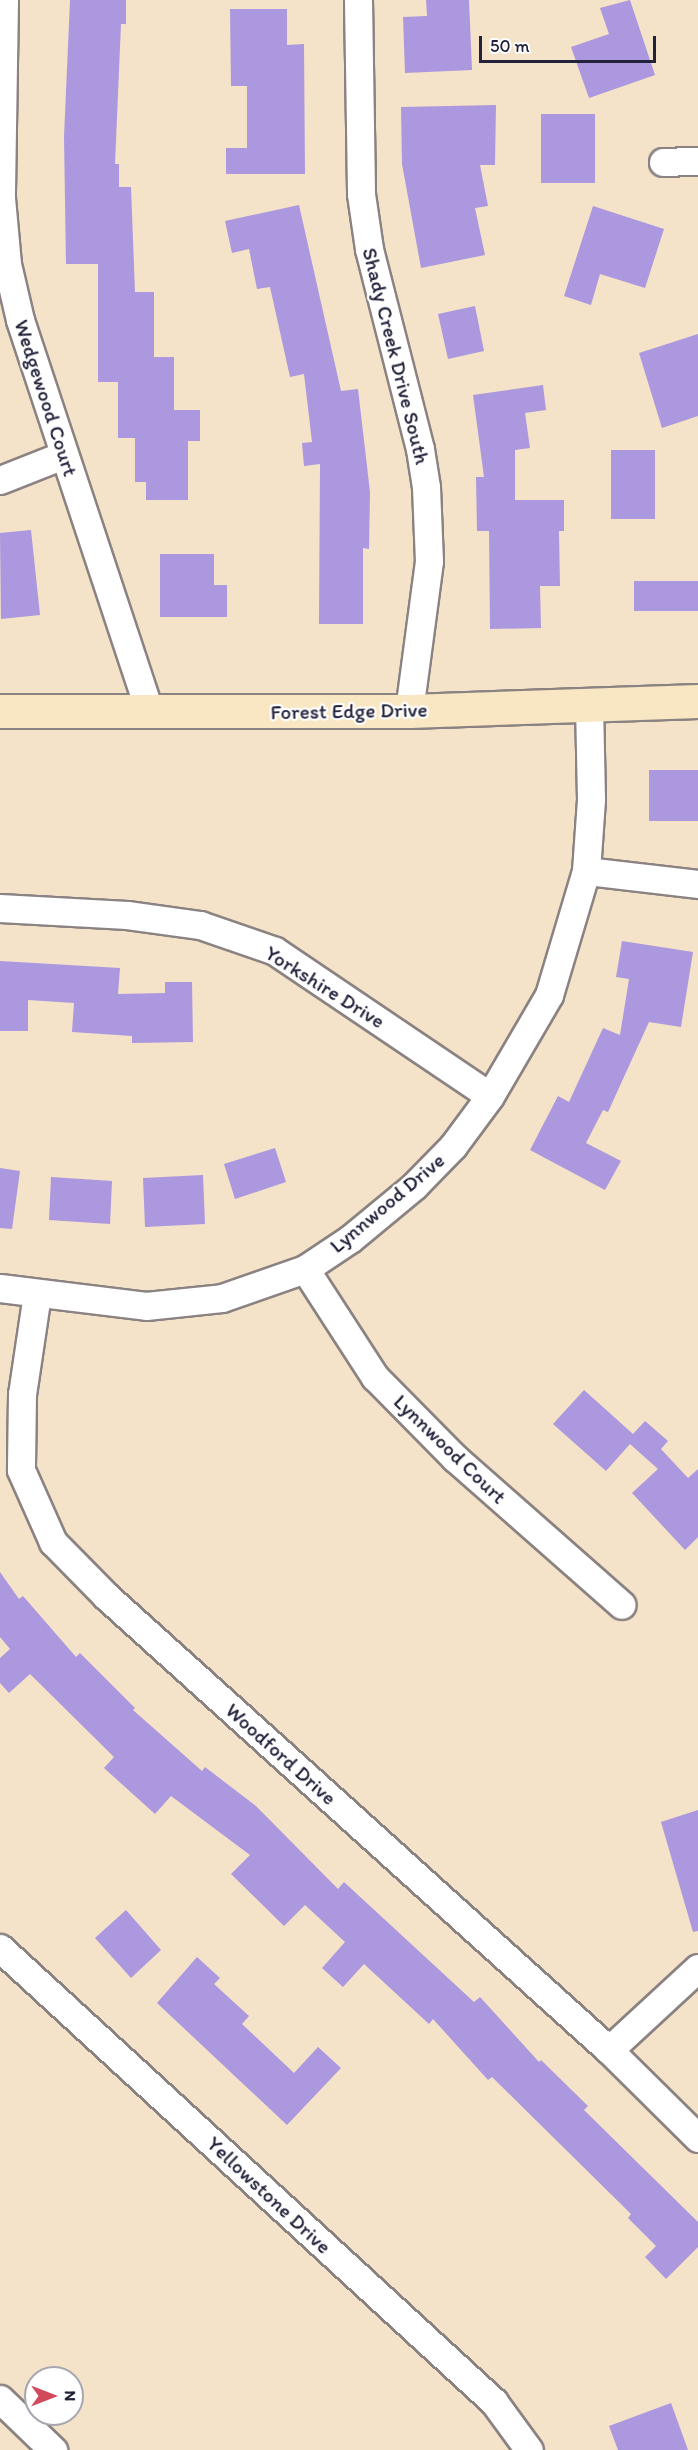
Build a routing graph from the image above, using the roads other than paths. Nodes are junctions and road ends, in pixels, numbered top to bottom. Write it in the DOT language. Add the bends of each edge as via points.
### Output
graph roads {
  1 [pos="4,0"];
  2 [pos="358,0"];
  3 [pos="698,161"];
  4 [pos="663,162"];
  5 [pos="63,455"];
  6 [pos="0,480"];
  7 [pos="698,701"];
  8 [pos="589,706"];
  9 [pos="0,711"];
  10 [pos="409,711"];
  11 [pos="150,713"];
  12 [pos="586,871"];
  13 [pos="698,884"];
  14 [pos="0,908"];
  15 [pos="490,1096"];
  16 [pos="305,1269"];
  17 [pos="0,1288"];
  18 [pos="37,1294"];
  19 [pos="622,1605"];
  20 [pos="0,1948"];
  21 [pos="698,1968"];
  22 [pos="609,2050"];
  23 [pos="698,2138"];
  24 [pos="0,2399"];
  25 [pos="53,2450"];
  26 [pos="529,2450"];
  1 -- 5 [label="street, Wedgewood Court" via="1,198 7,264 20,320"];
  2 -- 10 [label="street, Shady Creek Drive South" via="362,194 369,249 420,448 426,487 429,561"];
  3 -- 4 [label="street"];
  5 -- 6 [label="street"];
  5 -- 11 [label="street, Wedgewood Court"];
  7 -- 8 [label="street, Forest Edge Drive"];
  8 -- 10 [label="street, Forest Edge Drive"];
  8 -- 12 [label="street, Lynnwood Drive" via="591,799"];
  9 -- 11 [label="street, Forest Edge Drive"];
  10 -- 11 [label="street, Forest Edge Drive"];
  12 -- 13 [label="street"];
  12 -- 15 [label="street, Lynnwood Drive" via="549,995"];
  14 -- 15 [label="street, Yorkshire Drive" via="127,915 200,925 275,951"];
  15 -- 16 [label="street, Lynnwood Drive" via="453,1146 414,1186 350,1239"];
  16 -- 18 [label="street, Lynnwood Drive" via="222,1298 146,1306"];
  16 -- 19 [label="street, Lynnwood Court" via="375,1377 455,1458"];
  17 -- 18 [label="street, Lynnwood Drive"];
  18 -- 22 [label="street, Woodford Drive" via="22,1394 21,1470 52,1542 106,1596"];
  20 -- 26 [label="street, Yellowstone Drive" via="494,2402"];
  21 -- 22 [label="street"];
  22 -- 23 [label="street, Woodford Drive"];
  24 -- 25 [label="street"];
}
